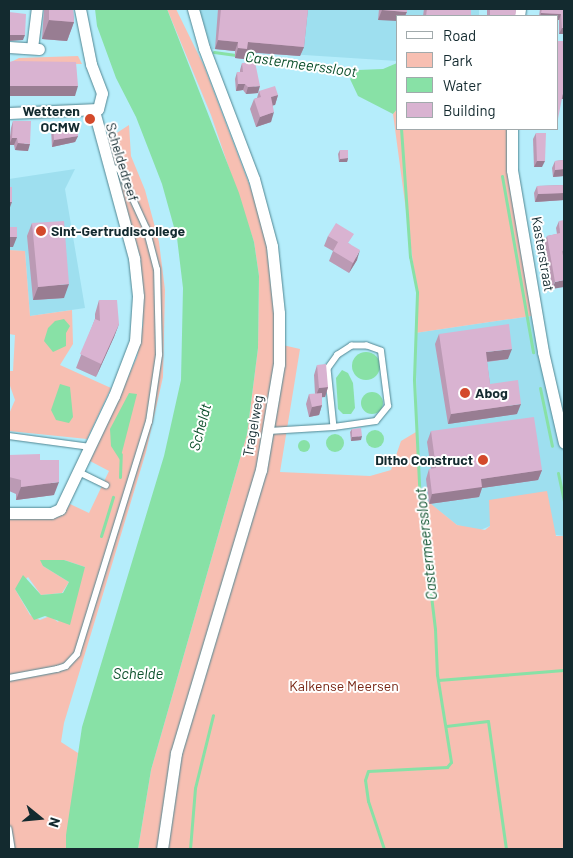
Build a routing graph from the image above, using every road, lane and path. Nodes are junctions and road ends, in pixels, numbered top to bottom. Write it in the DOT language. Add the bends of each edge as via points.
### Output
graph roads {
  1 [pos="36,9"];
  2 [pos="80,9"];
  3 [pos="193,9"];
  4 [pos="9,46"];
  5 [pos="97,107"];
  6 [pos="9,112"];
  7 [pos="512,130"];
  8 [pos="110,169"];
  9 [pos="334,427"];
  10 [pos="268,431"];
  11 [pos="9,436"];
  12 [pos="564,443"];
  13 [pos="90,447"];
  14 [pos="79,472"];
  15 [pos="106,485"];
  16 [pos="9,513"];
  17 [pos="9,678"];
  18 [pos="9,829"];
  19 [pos="12,849"];
  20 [pos="162,849"];
  1 -- 4 [label="street" via="34,48"];
  2 -- 5 [label="street" via="91,64 102,93"];
  3 -- 10 [label="street, Tragelweg" via="204,48 254,179 272,246 280,336"];
  5 -- 6 [label="street, Scheldedreef"];
  5 -- 8 [label="street, Scheldedreef"];
  7 -- 12 [label="street, Kasterstraat" via="512,170 543,352"];
  8 -- 13 [label="street, Scheldedreef" via="134,258 138,296 134,341 114,396"];
  8 -- 17 [label="lane" via="119,169 142,219 156,270 159,355 149,422 77,654 57,670"];
  9 -- 9 [label="lane" via="371,422 386,411 386,373 381,351 367,346 352,346 338,355 328,369"];
  9 -- 10 [label="lane"];
  10 -- 20 [label="street, Tragelweg" via="250,510 176,752"];
  11 -- 13 [label="lane"];
  13 -- 14 [label="street, Scheldedreef"];
  14 -- 15 [label="lane"];
  14 -- 16 [label="street, Scheldedreef" via="60,509 51,513"];
  18 -- 19 [label="lane"];
}
